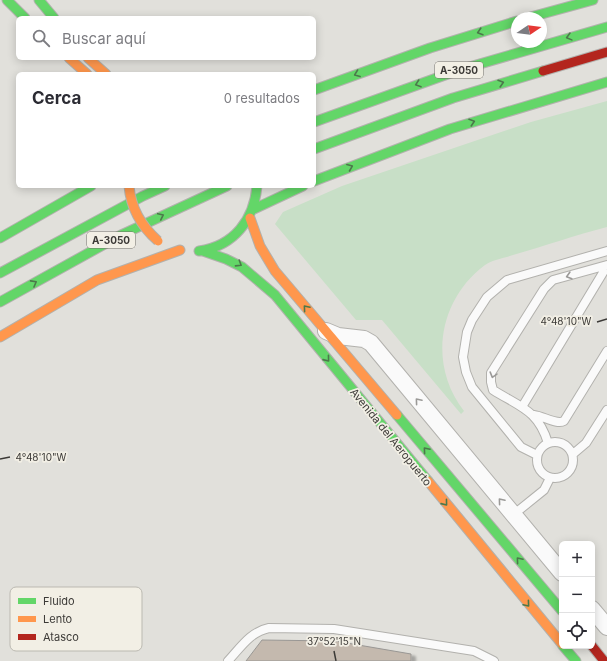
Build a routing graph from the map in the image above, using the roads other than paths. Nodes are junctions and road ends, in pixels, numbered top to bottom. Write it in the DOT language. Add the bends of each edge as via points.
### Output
graph roads {
  1 [pos="7,0"];
  2 [pos="39,0"];
  3 [pos="593,0"];
  4 [pos="547,13"];
  5 [pos="23,16"];
  6 [pos="59,16"];
  7 [pos="511,23"];
  8 [pos="607,27"];
  9 [pos="607,52"];
  10 [pos="71,60"];
  11 [pos="85,60"];
  12 [pos="90,60"];
  13 [pos="85,72"];
  14 [pos="90,72"];
  15 [pos="104,72"];
  16 [pos="607,82"];
  17 [pos="316,89"];
  18 [pos="316,121"];
  19 [pos="316,148"];
  20 [pos="316,180"];
  21 [pos="88,188"];
  22 [pos="129,188"];
  23 [pos="161,188"];
  24 [pos="223,188"];
  25 [pos="299,188"];
  26 [pos="257,190"];
  27 [pos="252,213"];
  28 [pos="0,238"];
  29 [pos="180,250"];
  30 [pos="203,251"];
  31 [pos="607,251"];
  32 [pos="607,266"];
  33 [pos="0,274"];
  34 [pos="0,302"];
  35 [pos="325,331"];
  36 [pos="0,337"];
  37 [pos="607,351"];
  38 [pos="522,408"];
  39 [pos="607,410"];
  40 [pos="534,415"];
  41 [pos="548,443"];
  42 [pos="573,454"];
  43 [pos="537,455"];
  44 [pos="550,478"];
  45 [pos="513,515"];
  46 [pos="559,569"];
  47 [pos="559,607"];
  48 [pos="595,613"];
  49 [pos="607,627"];
  50 [pos="559,640"];
  51 [pos="566,649"];
  52 [pos="594,649"];
  53 [pos="228,661"];
  54 [pos="494,661"];
  55 [pos="576,661"];
  56 [pos="604,661"];
  1 -- 5 [label="main road"];
  2 -- 6 [label="main road"];
  3 -- 4 [label="main road"];
  7 -- 17 [label="main road, one-way" via="430,48"];
  8 -- 18 [label="main road, A-3050, one-way" via="460,70"];
  19 -- 9 [label="main road, A-3050, one-way" via="453,98"];
  10 -- 13 [label="main road"];
  11 -- 14 [label="main road"];
  12 -- 15 [label="main road"];
  20 -- 16 [label="main road, one-way" via="450,130"];
  21 -- 28 [label="main road"];
  22 -- 29 [label="main road, bridge" via="135,216 144,229 158,241"];
  23 -- 33 [label="main road, A-3050"];
  34 -- 24 [label="main road, A-3050, one-way" via="121,235"];
  25 -- 27 [label="main road"];
  26 -- 27 [label="main road"];
  27 -- 30 [label="main road" via="236,235 224,244"];
  35 -- 27 [label="main road, Avenida del Aeropuerto, one-way" via="260,251 254,234"];
  29 -- 30 [label="main road"];
  29 -- 36 [label="main road" via="97,280"];
  30 -- 50 [label="main road, Avenida del Aeropuerto, one-way" via="234,261 253,273 275,295"];
  31 -- 43 [label="lane" via="507,280 487,297 467,332 463,357 472,387 520,447"];
  32 -- 38 [label="lane"];
  32 -- 38 [label="lane, one-way" via="553,280 544,289 491,373 493,390"];
  45 -- 35 [label="street, one-way" via="370,343 364,339 338,336"];
  47 -- 35 [label="main road, Avenida del Aeropuerto, one-way"];
  37 -- 40 [label="lane" via="564,421"];
  38 -- 40 [label="lane"];
  39 -- 42 [label="lane" via="586,443"];
  40 -- 41 [label="lane"];
  41 -- 42 [label="lane" via="565,445"];
  41 -- 43 [label="lane"];
  42 -- 44 [label="lane" via="569,473 557,479"];
  43 -- 44 [label="lane" via="539,470"];
  44 -- 45 [label="lane" via="544,490"];
  45 -- 46 [label="street"];
  48 -- 49 [label="street"];
  51 -- 55 [label="main road, Avenida del Aeropuerto"];
  52 -- 56 [label="main road"];
  53 -- 54 [label="lane" via="251,635 259,630 276,628 334,629 474,651"];
}
